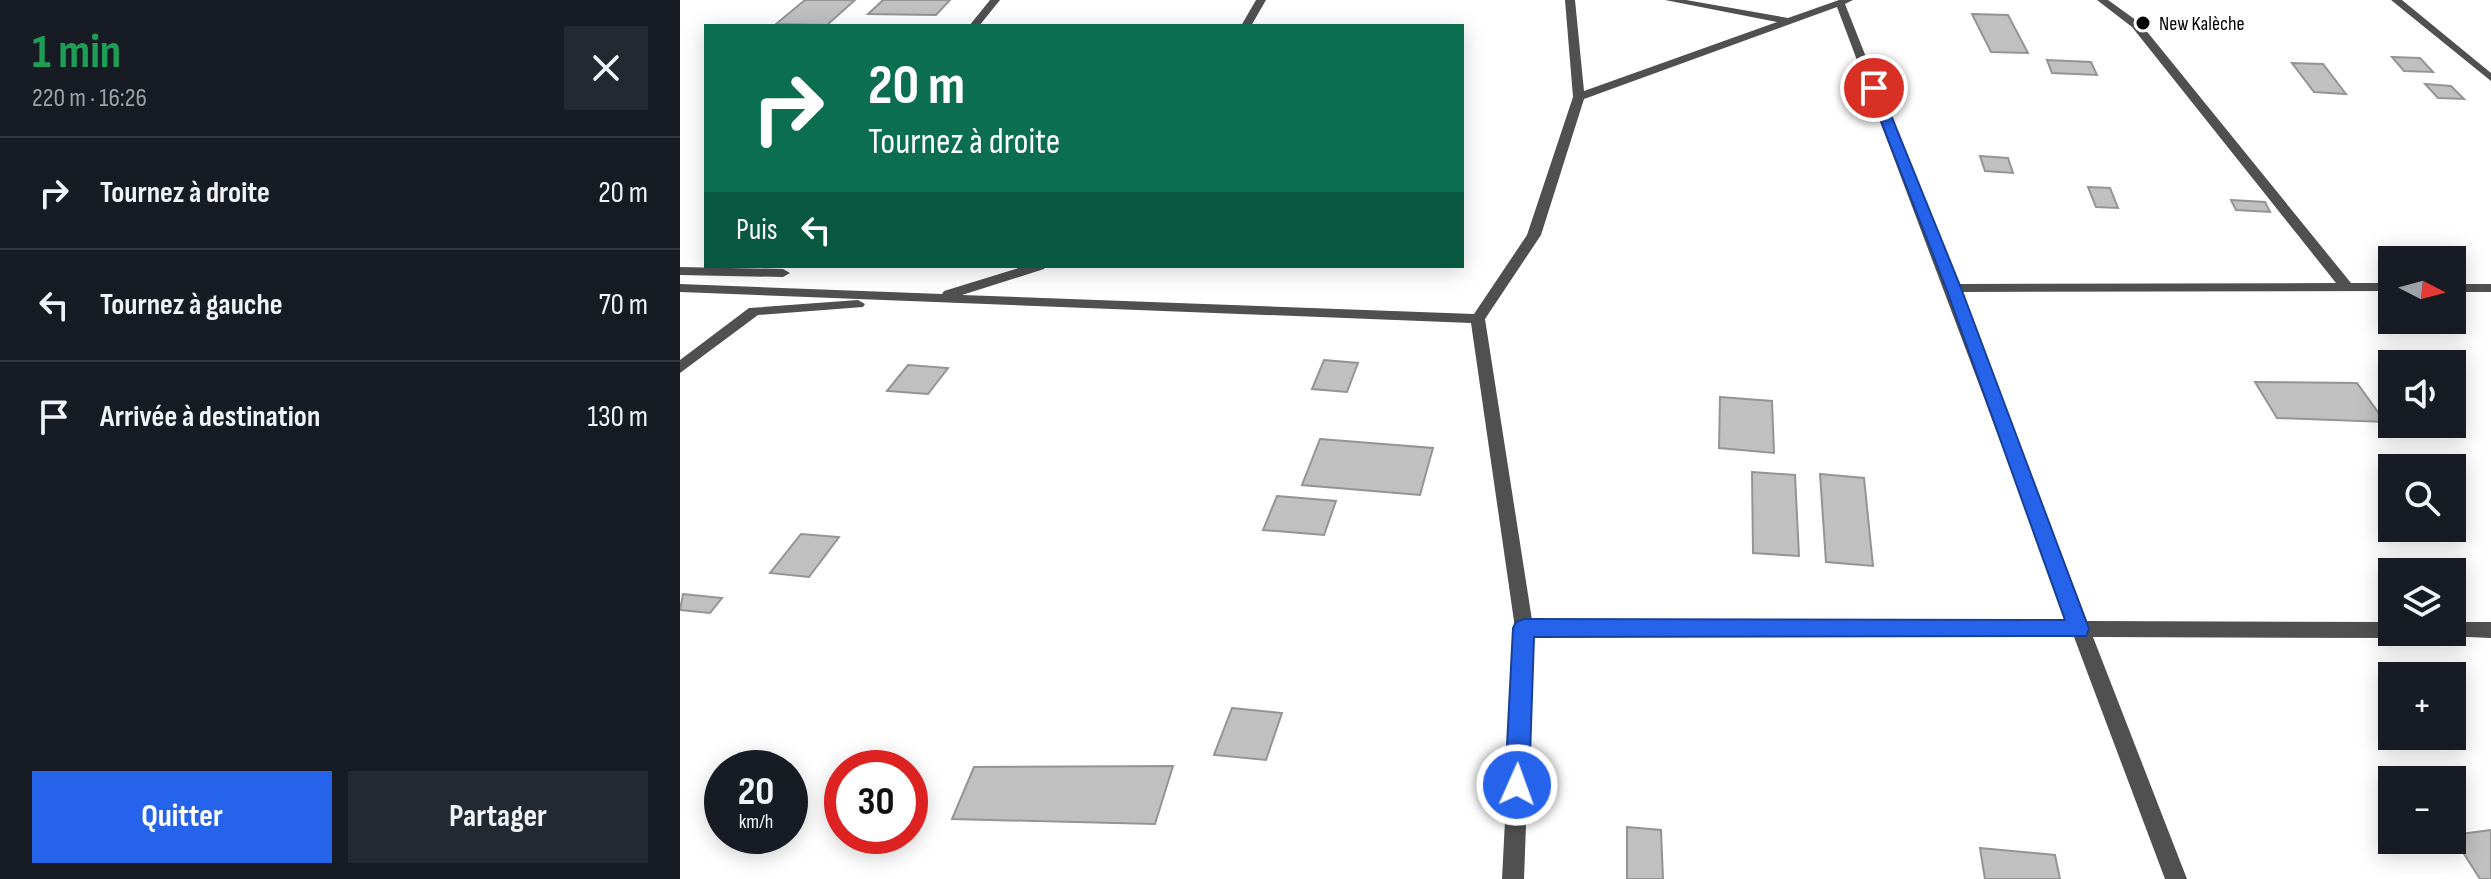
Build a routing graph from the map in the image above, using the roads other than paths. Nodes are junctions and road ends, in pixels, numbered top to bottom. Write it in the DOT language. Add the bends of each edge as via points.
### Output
graph roads {
  1 [pos="995,0"];
  2 [pos="1262,0"];
  3 [pos="1570,0"];
  4 [pos="1670,0"];
  5 [pos="2102,0"];
  6 [pos="2396,0"];
  7 [pos="1845,2"];
  8 [pos="1789,22"];
  9 [pos="976,24"];
  10 [pos="1247,24"];
  11 [pos="2491,78"];
  12 [pos="1579,97"];
  13 [pos="1032,268"];
  14 [pos="786,269"];
  15 [pos="680,271"];
  16 [pos="2346,286"];
  17 [pos="2378,287"];
  18 [pos="680,288"];
  19 [pos="1954,288"];
  20 [pos="2466,288"];
  21 [pos="2491,288"];
  22 [pos="769,291"];
  23 [pos="935,298"];
  24 [pos="1478,319"];
  25 [pos="680,368"];
  26 [pos="1524,628"];
  27 [pos="2079,629"];
  28 [pos="2378,630"];
  29 [pos="2466,630"];
  30 [pos="2491,630"];
  31 [pos="1513,879"];
  32 [pos="2176,879"];
  1 -- 9 [label="street"];
  2 -- 10 [label="street"];
  3 -- 12 [label="street"];
  4 -- 8 [label="street"];
  5 -- 16 [label="street" via="2136,25"];
  6 -- 11 [label="street"];
  7 -- 8 [label="street"];
  7 -- 19 [label="street"];
  8 -- 12 [label="street"];
  12 -- 24 [label="street" via="1534,235"];
  13 -- 23 [label="street"];
  14 -- 15 [label="street"];
  14 -- 22 [label="street"];
  16 -- 17 [label="street"];
  16 -- 19 [label="street"];
  18 -- 22 [label="street"];
  19 -- 27 [label="street"];
  20 -- 21 [label="street"];
  22 -- 23 [label="street"];
  23 -- 24 [label="street"];
  23 -- 25 [label="street" via="754,311"];
  24 -- 26 [label="street"];
  26 -- 27 [label="street"];
  26 -- 31 [label="street"];
  27 -- 28 [label="street"];
  27 -- 32 [label="street"];
  29 -- 30 [label="street"];
}
